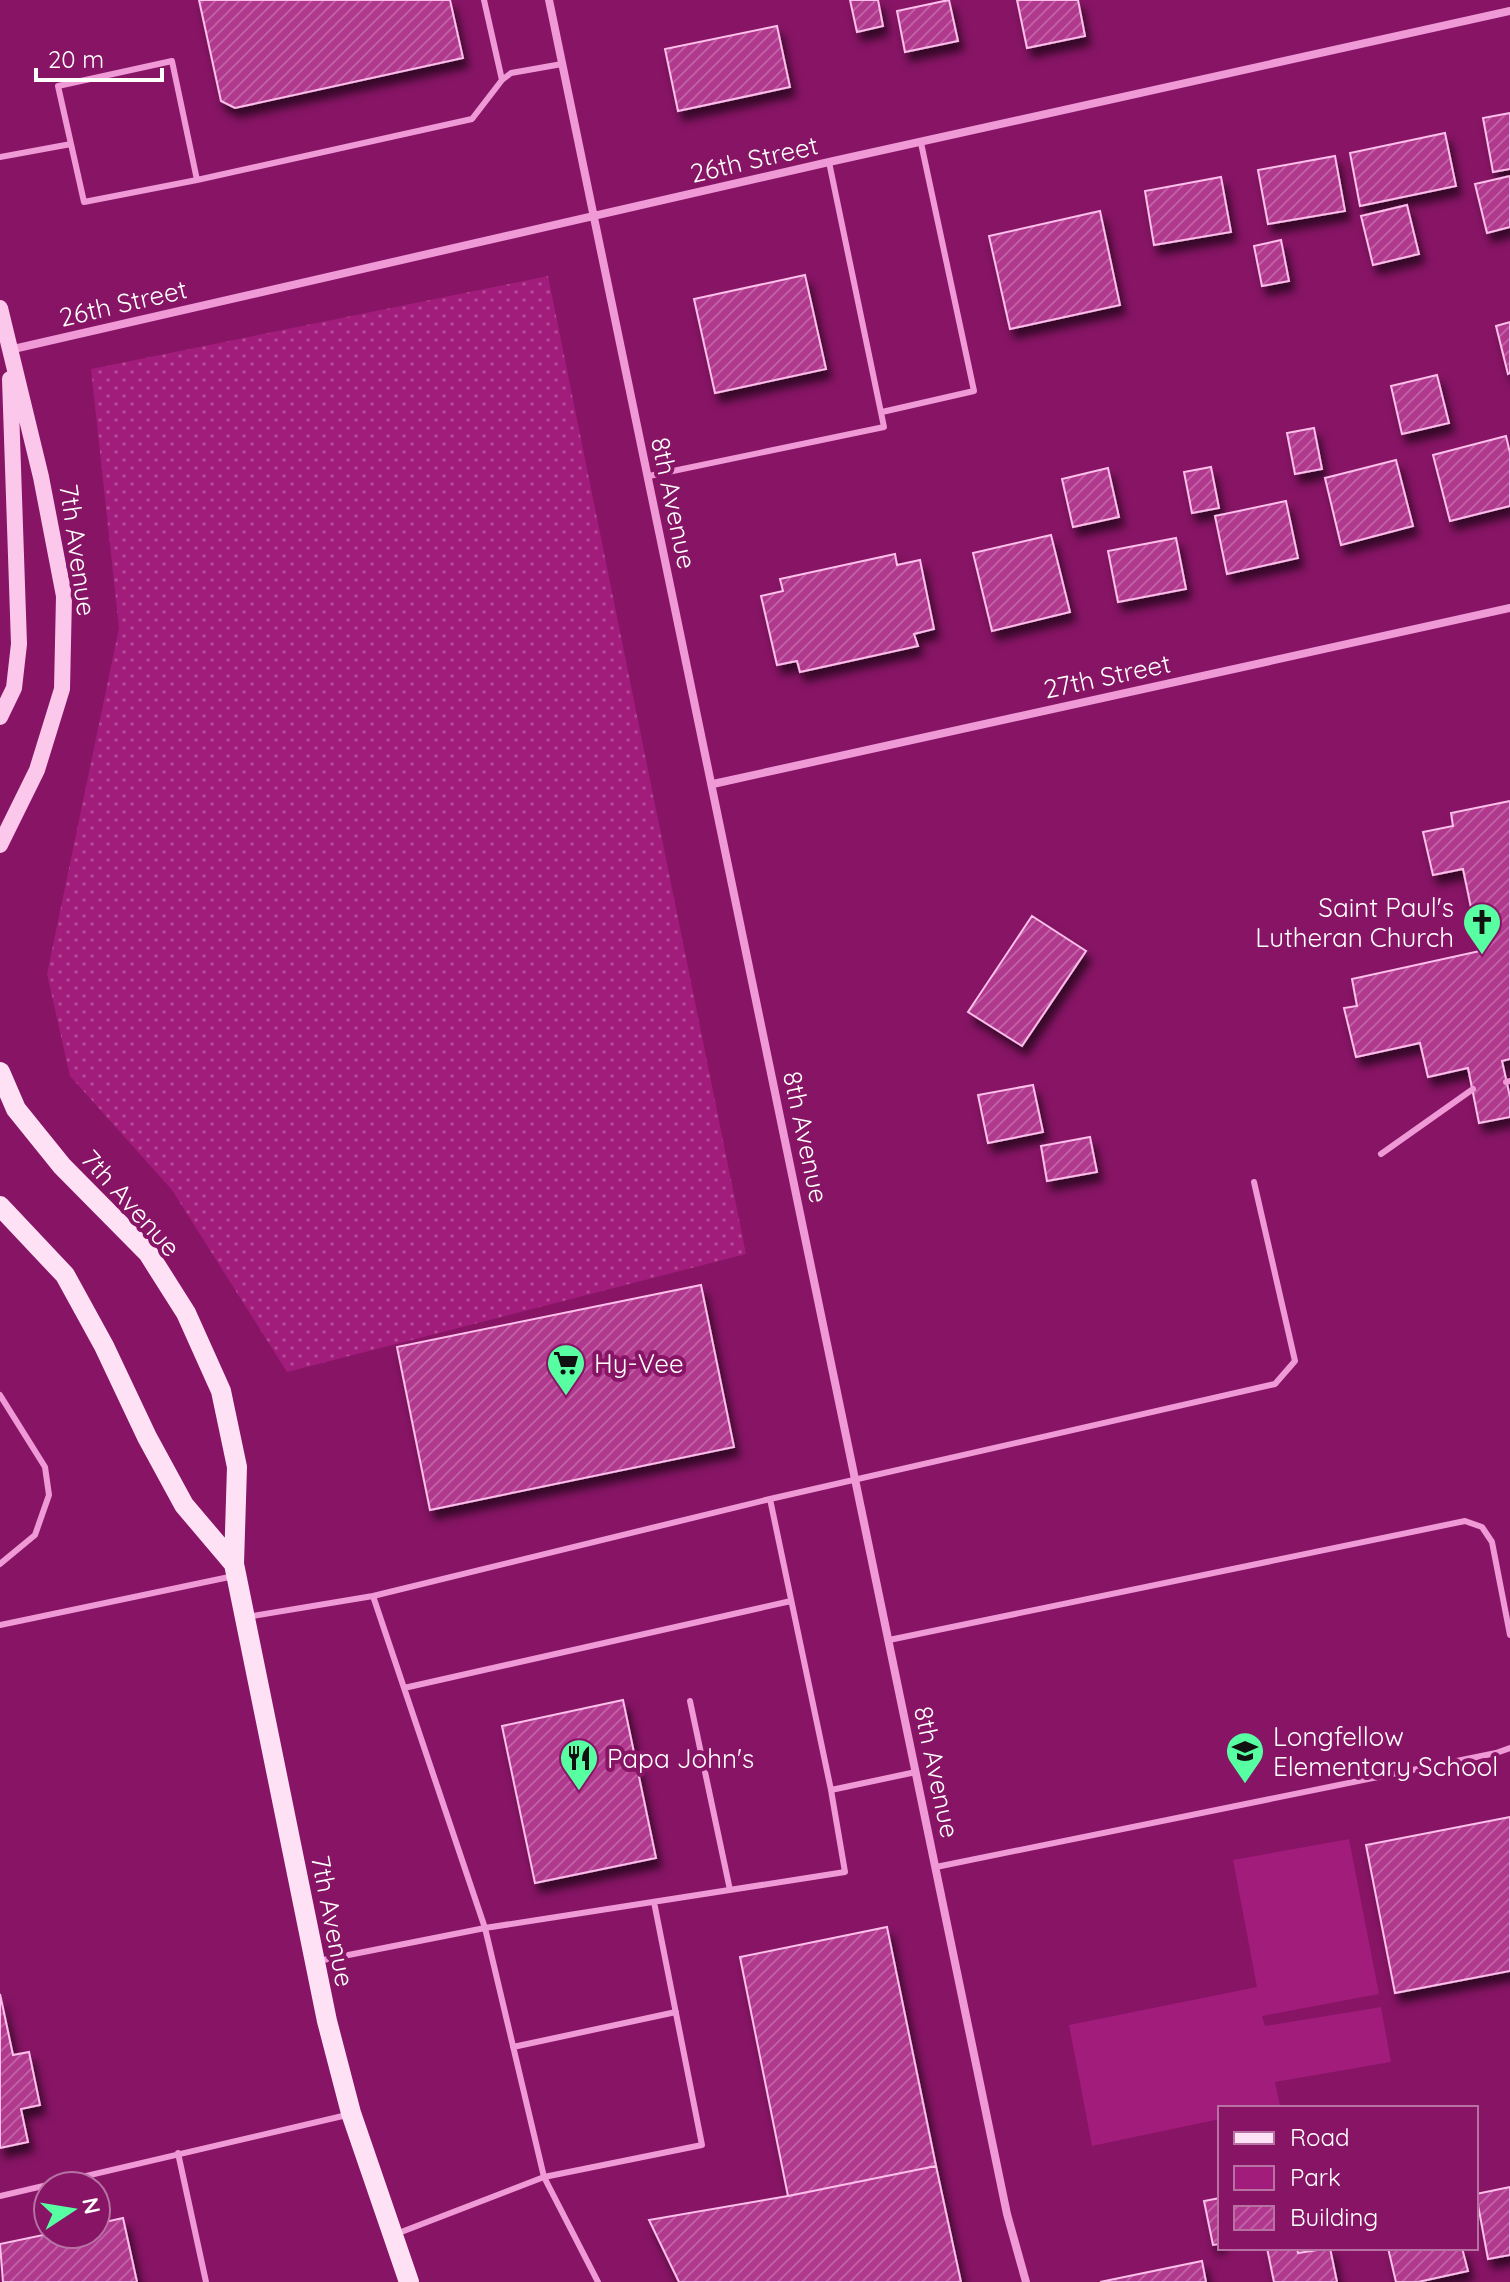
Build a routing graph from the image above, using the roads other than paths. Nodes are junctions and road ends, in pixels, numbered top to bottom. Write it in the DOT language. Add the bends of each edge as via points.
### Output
graph roads {
  1 [pos="484,0"];
  2 [pos="549,0"];
  3 [pos="1510,11"];
  4 [pos="562,64"];
  5 [pos="502,80"];
  6 [pos="921,143"];
  7 [pos="71,144"];
  8 [pos="0,157"];
  9 [pos="829,162"];
  10 [pos="197,180"];
  11 [pos="593,216"];
  12 [pos="0,308"];
  13 [pos="9,350"];
  14 [pos="882,412"];
  15 [pos="649,476"];
  16 [pos="1510,608"];
  17 [pos="0,717"];
  18 [pos="713,784"];
  19 [pos="0,845"];
  20 [pos="0,1072"];
  21 [pos="1473,1089"];
  22 [pos="1381,1154"];
  23 [pos="1254,1182"];
  24 [pos="0,1206"];
  25 [pos="0,1395"];
  26 [pos="856,1481"];
  27 [pos="770,1499"];
  28 [pos="0,1564"];
  29 [pos="236,1570"];
  30 [pos="373,1596"];
  31 [pos="791,1601"];
  32 [pos="246,1617"];
  33 [pos="0,1625"];
  34 [pos="1510,1635"];
  35 [pos="889,1640"];
  36 [pos="404,1688"];
  37 [pos="690,1701"];
  38 [pos="1510,1748"];
  39 [pos="916,1772"];
  40 [pos="831,1790"];
  41 [pos="936,1867"];
  42 [pos="730,1890"];
  43 [pos="654,1902"];
  44 [pos="485,1928"];
  45 [pos="315,1962"];
  46 [pos="676,2012"];
  47 [pos="513,2047"];
  48 [pos="351,2113"];
  49 [pos="178,2153"];
  50 [pos="544,2177"];
  51 [pos="0,2196"];
  52 [pos="392,2236"];
  53 [pos="206,2282"];
  54 [pos="409,2282"];
  55 [pos="598,2282"];
  56 [pos="1026,2282"];
  1 -- 5 [label="lane"];
  2 -- 4 [label="street, 8th Avenue"];
  3 -- 6 [label="street, 26th Street"];
  4 -- 5 [label="lane" via="511,73"];
  4 -- 11 [label="street, 8th Avenue"];
  5 -- 10 [label="lane" via="472,119"];
  6 -- 9 [label="street, 26th Street"];
  6 -- 14 [label="lane" via="974,391"];
  7 -- 8 [label="lane"];
  7 -- 10 [label="lane" via="84,202"];
  7 -- 10 [label="lane" via="58,86 172,61"];
  9 -- 11 [label="street, 26th Street"];
  9 -- 14 [label="lane"];
  11 -- 13 [label="street, 26th Street"];
  11 -- 15 [label="street, 8th Avenue"];
  12 -- 13 [label="main road, 7th Avenue"];
  13 -- 17 [label="main road, 7th Avenue" via="19,644 14,688"];
  13 -- 19 [label="main road, 7th Avenue" via="64,596 63,674 37,770"];
  14 -- 15 [label="lane" via="884,427"];
  15 -- 18 [label="street, 8th Avenue"];
  16 -- 18 [label="street, 27th Street"];
  18 -- 26 [label="street, 8th Avenue"];
  20 -- 29 [label="main road, 7th Avenue" via="16,1109 62,1166 148,1253 186,1313 221,1391 237,1467"];
  21 -- 22 [label="lane"];
  23 -- 26 [label="lane" via="1295,1361 1275,1384"];
  24 -- 29 [label="main road, 7th Avenue" via="65,1275 184,1505"];
  25 -- 28 [label="lane" via="45,1467 49,1495 35,1535"];
  26 -- 27 [label="lane"];
  26 -- 35 [label="street, 8th Avenue"];
  27 -- 30 [label="lane"];
  27 -- 31 [label="lane"];
  29 -- 32 [label="main road, 7th Avenue"];
  29 -- 33 [label="lane"];
  30 -- 32 [label="lane"];
  30 -- 36 [label="lane"];
  31 -- 36 [label="lane"];
  31 -- 40 [label="lane"];
  32 -- 45 [label="main road, 7th Avenue"];
  34 -- 35 [label="lane" via="1492,1542 1482,1527 1465,1521"];
  35 -- 39 [label="street, 8th Avenue"];
  36 -- 44 [label="lane"];
  37 -- 42 [label="lane"];
  38 -- 41 [label="lane"];
  39 -- 40 [label="lane"];
  39 -- 41 [label="street, 8th Avenue"];
  40 -- 42 [label="lane" via="845,1872"];
  41 -- 56 [label="street, 8th Avenue" via="1007,2214"];
  42 -- 43 [label="lane"];
  43 -- 44 [label="lane"];
  43 -- 46 [label="lane"];
  44 -- 45 [label="lane"];
  44 -- 47 [label="lane"];
  45 -- 48 [label="main road, 7th Avenue"];
  46 -- 47 [label="lane"];
  46 -- 50 [label="lane" via="702,2145"];
  47 -- 50 [label="lane"];
  48 -- 49 [label="lane"];
  48 -- 52 [label="main road, 7th Avenue"];
  49 -- 51 [label="lane"];
  49 -- 53 [label="lane"];
  50 -- 52 [label="lane"];
  50 -- 55 [label="lane"];
  52 -- 54 [label="main road, 7th Avenue"];
}
